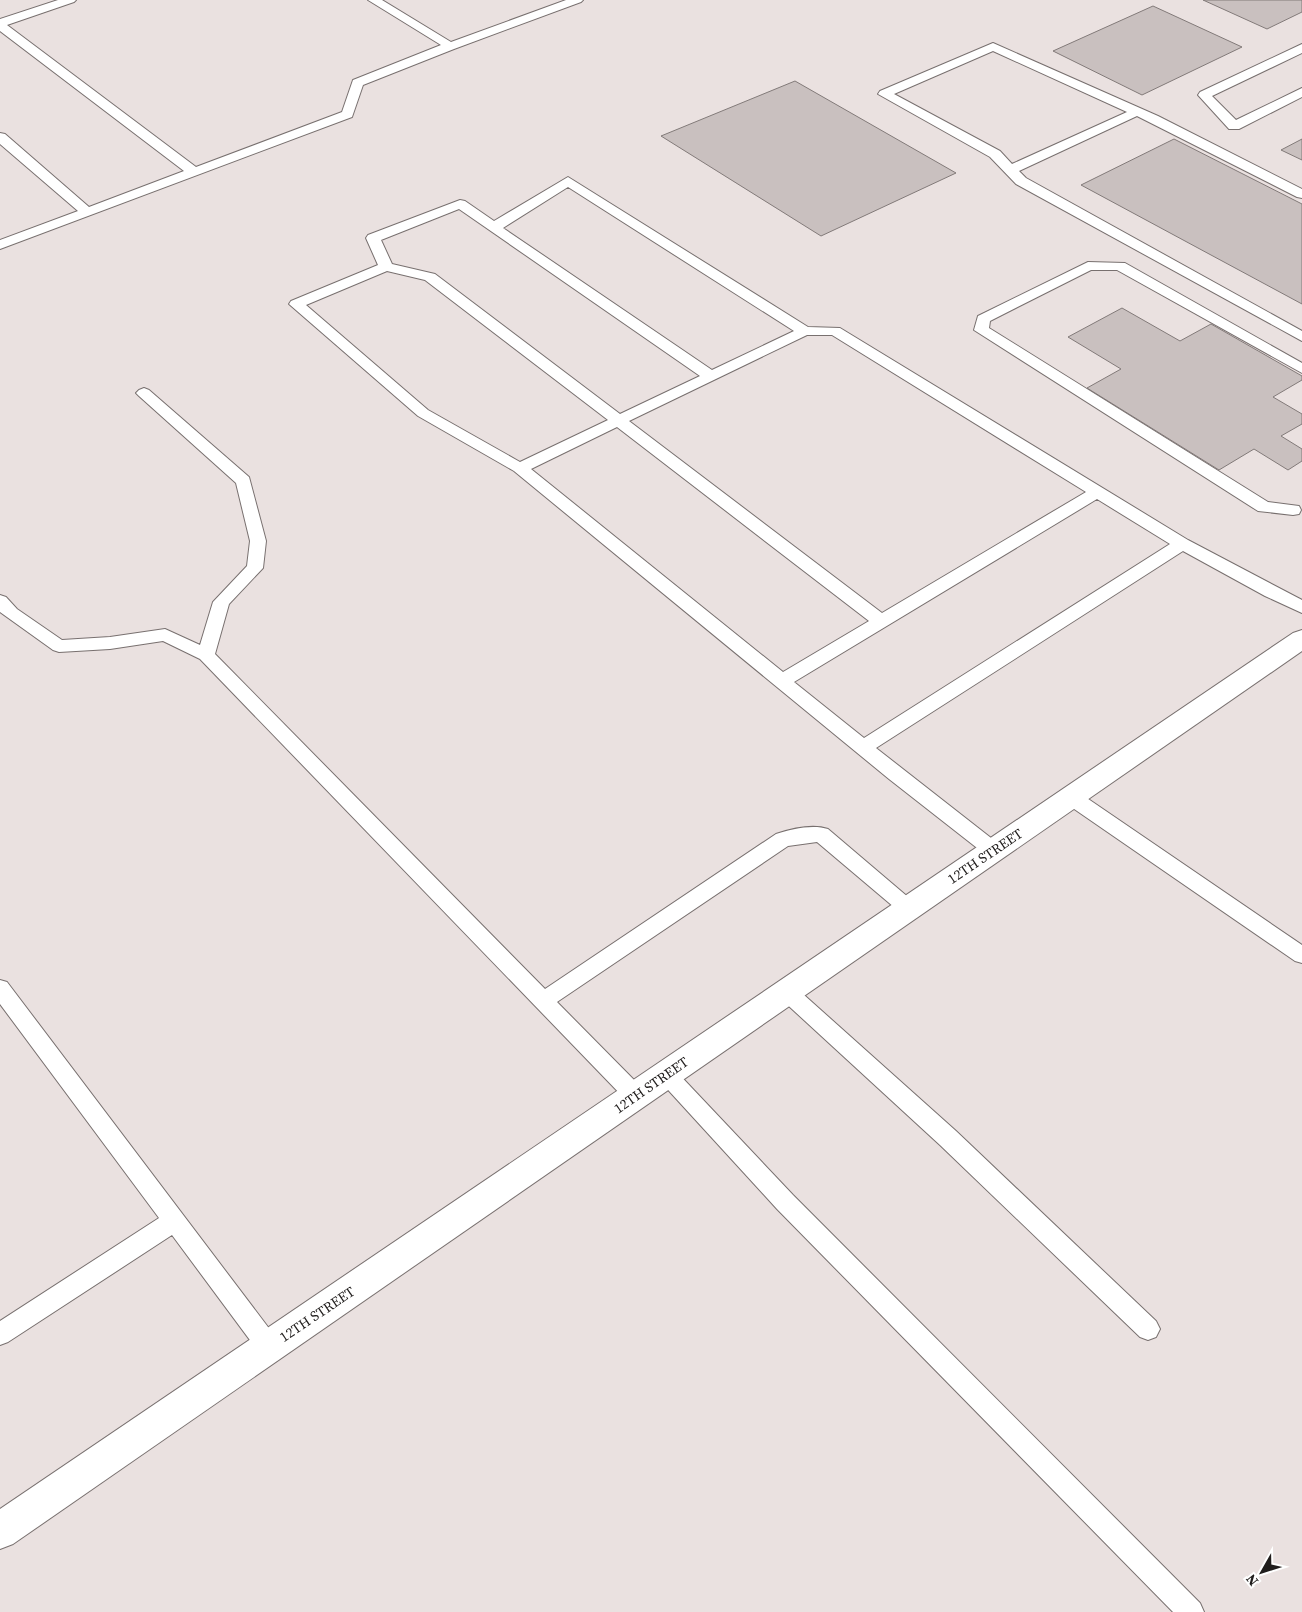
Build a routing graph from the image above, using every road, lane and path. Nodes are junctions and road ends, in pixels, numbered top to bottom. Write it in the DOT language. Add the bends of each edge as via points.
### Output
graph roads {
  1 [pos="70,0"];
  2 [pos="374,0"];
  3 [pos="577,0"];
  4 [pos="0,24"];
  5 [pos="450,46"];
  6 [pos="1302,48"];
  7 [pos="1302,92"];
  8 [pos="1136,112"];
  9 [pos="0,138"];
  10 [pos="1011,170"];
  11 [pos="194,172"];
  12 [pos="1302,194"];
  13 [pos="86,212"];
  14 [pos="495,227"];
  15 [pos="0,245"];
  16 [pos="386,267"];
  17 [pos="805,331"];
  18 [pos="1302,338"];
  19 [pos="1302,369"];
  20 [pos="711,376"];
  21 [pos="144,394"];
  22 [pos="620,420"];
  23 [pos="520,468"];
  24 [pos="1096,493"];
  25 [pos="1299,509"];
  26 [pos="1182,544"];
  27 [pos="0,601"];
  28 [pos="1302,607"];
  29 [pos="881,621"];
  30 [pos="1302,639"];
  31 [pos="206,654"];
  32 [pos="782,680"];
  33 [pos="863,746"];
  34 [pos="1072,797"];
  35 [pos="993,850"];
  36 [pos="908,908"];
  37 [pos="1302,955"];
  38 [pos="0,988"];
  39 [pos="787,992"];
  40 [pos="543,1001"];
  41 [pos="666,1074"];
  42 [pos="635,1096"];
  43 [pos="174,1221"];
  44 [pos="1148,1329"];
  45 [pos="0,1334"];
  46 [pos="269,1346"];
  47 [pos="0,1531"];
  48 [pos="1191,1612"];
  1 -- 4 [label="lane"];
  2 -- 5 [label="lane"];
  3 -- 5 [label="lane"];
  4 -- 11 [label="lane"];
  5 -- 11 [label="lane" via="357,83 348,114"];
  6 -- 7 [label="lane" via="1204,95 1234,126"];
  8 -- 10 [label="lane"];
  8 -- 10 [label="lane" via="993,47 884,94 996,154"];
  8 -- 12 [label="lane"];
  9 -- 13 [label="lane"];
  10 -- 18 [label="lane" via="1020,181"];
  11 -- 13 [label="lane"];
  13 -- 15 [label="lane"];
  14 -- 16 [label="lane" via="460,204 373,238"];
  14 -- 17 [label="lane" via="568,181"];
  14 -- 20 [label="lane"];
  16 -- 22 [label="lane" via="430,277"];
  16 -- 23 [label="lane" via="296,304 424,413"];
  17 -- 20 [label="lane"];
  17 -- 24 [label="lane" via="835,331"];
  19 -- 25 [label="lane" via="1120,266 1088,266 983,319 981,330 1264,507"];
  20 -- 22 [label="lane"];
  21 -- 31 [label="lane" via="243,481 258,541 255,568 221,602"];
  22 -- 23 [label="lane"];
  22 -- 29 [label="lane"];
  23 -- 32 [label="lane"];
  24 -- 26 [label="lane"];
  24 -- 29 [label="lane"];
  26 -- 28 [label="lane" via="1271,594"];
  26 -- 33 [label="lane"];
  27 -- 31 [label="lane" via="11,613 59,646 165,635"];
  29 -- 32 [label="lane"];
  30 -- 34 [label="street, 12TH STREET"];
  31 -- 40 [label="lane"];
  32 -- 33 [label="lane"];
  33 -- 35 [label="lane"];
  34 -- 35 [label="street, 12TH STREET"];
  34 -- 37 [label="lane"];
  35 -- 36 [label="street, 12TH STREET"];
  36 -- 39 [label="street, 12TH STREET"];
  36 -- 40 [label="lane" via="821,834 784,839"];
  38 -- 43 [label="lane"];
  39 -- 41 [label="street, 12TH STREET"];
  39 -- 44 [label="lane" via="948,1138"];
  40 -- 42 [label="lane"];
  41 -- 42 [label="street, 12TH STREET"];
  41 -- 48 [label="lane" via="785,1202"];
  42 -- 46 [label="street, 12TH STREET"];
  43 -- 45 [label="lane"];
  43 -- 46 [label="lane"];
  46 -- 47 [label="street, 12TH STREET"];
}
